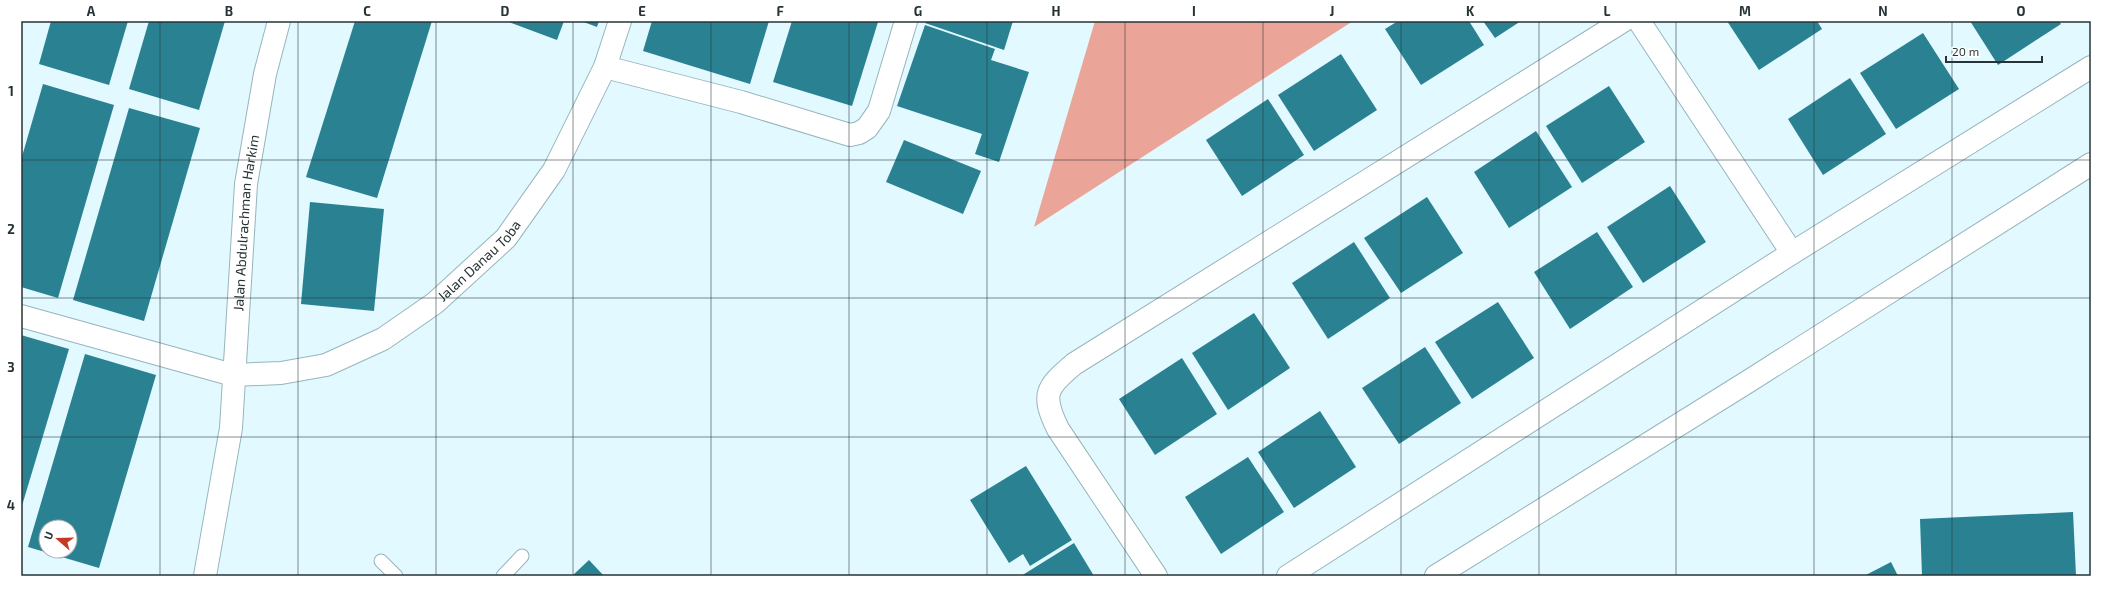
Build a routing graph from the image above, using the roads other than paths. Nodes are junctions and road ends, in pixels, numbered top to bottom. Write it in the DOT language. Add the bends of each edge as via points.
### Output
graph roads {
  1 [pos="280,21"];
  2 [pos="620,21"];
  3 [pos="906,21"];
  4 [pos="1623,21"];
  5 [pos="1639,21"];
  6 [pos="605,67"];
  7 [pos="2091,67"];
  8 [pos="2091,164"];
  9 [pos="1792,253"];
  10 [pos="21,316"];
  11 [pos="233,375"];
  12 [pos="522,556"];
  13 [pos="381,561"];
  14 [pos="205,576"];
  15 [pos="396,576"];
  16 [pos="503,576"];
  17 [pos="1156,576"];
  18 [pos="1288,576"];
  19 [pos="1436,576"];
  1 -- 11 [label="street, Jalan Abdulrachman Harkim" via="265,74 246,184"];
  2 -- 6 [label="street, Jalan Danau Toba"];
  3 -- 6 [label="street" via="878,111 867,128 860,133 850,134 741,102"];
  4 -- 17 [label="street" via="1081,360 1058,378 1048,393 1048,409 1058,429"];
  5 -- 9 [label="street"];
  6 -- 11 [label="street, Jalan Danau Toba" via="554,170 506,238 435,303 383,339 326,365 281,373"];
  7 -- 9 [label="street"];
  8 -- 19 [label="street"];
  9 -- 18 [label="street"];
  10 -- 11 [label="street, Jalan Danau Toba"];
  11 -- 14 [label="street, Jalan Abdulrachman Harkim" via="231,428"];
  12 -- 16 [label="lane"];
  13 -- 15 [label="lane"];
}
